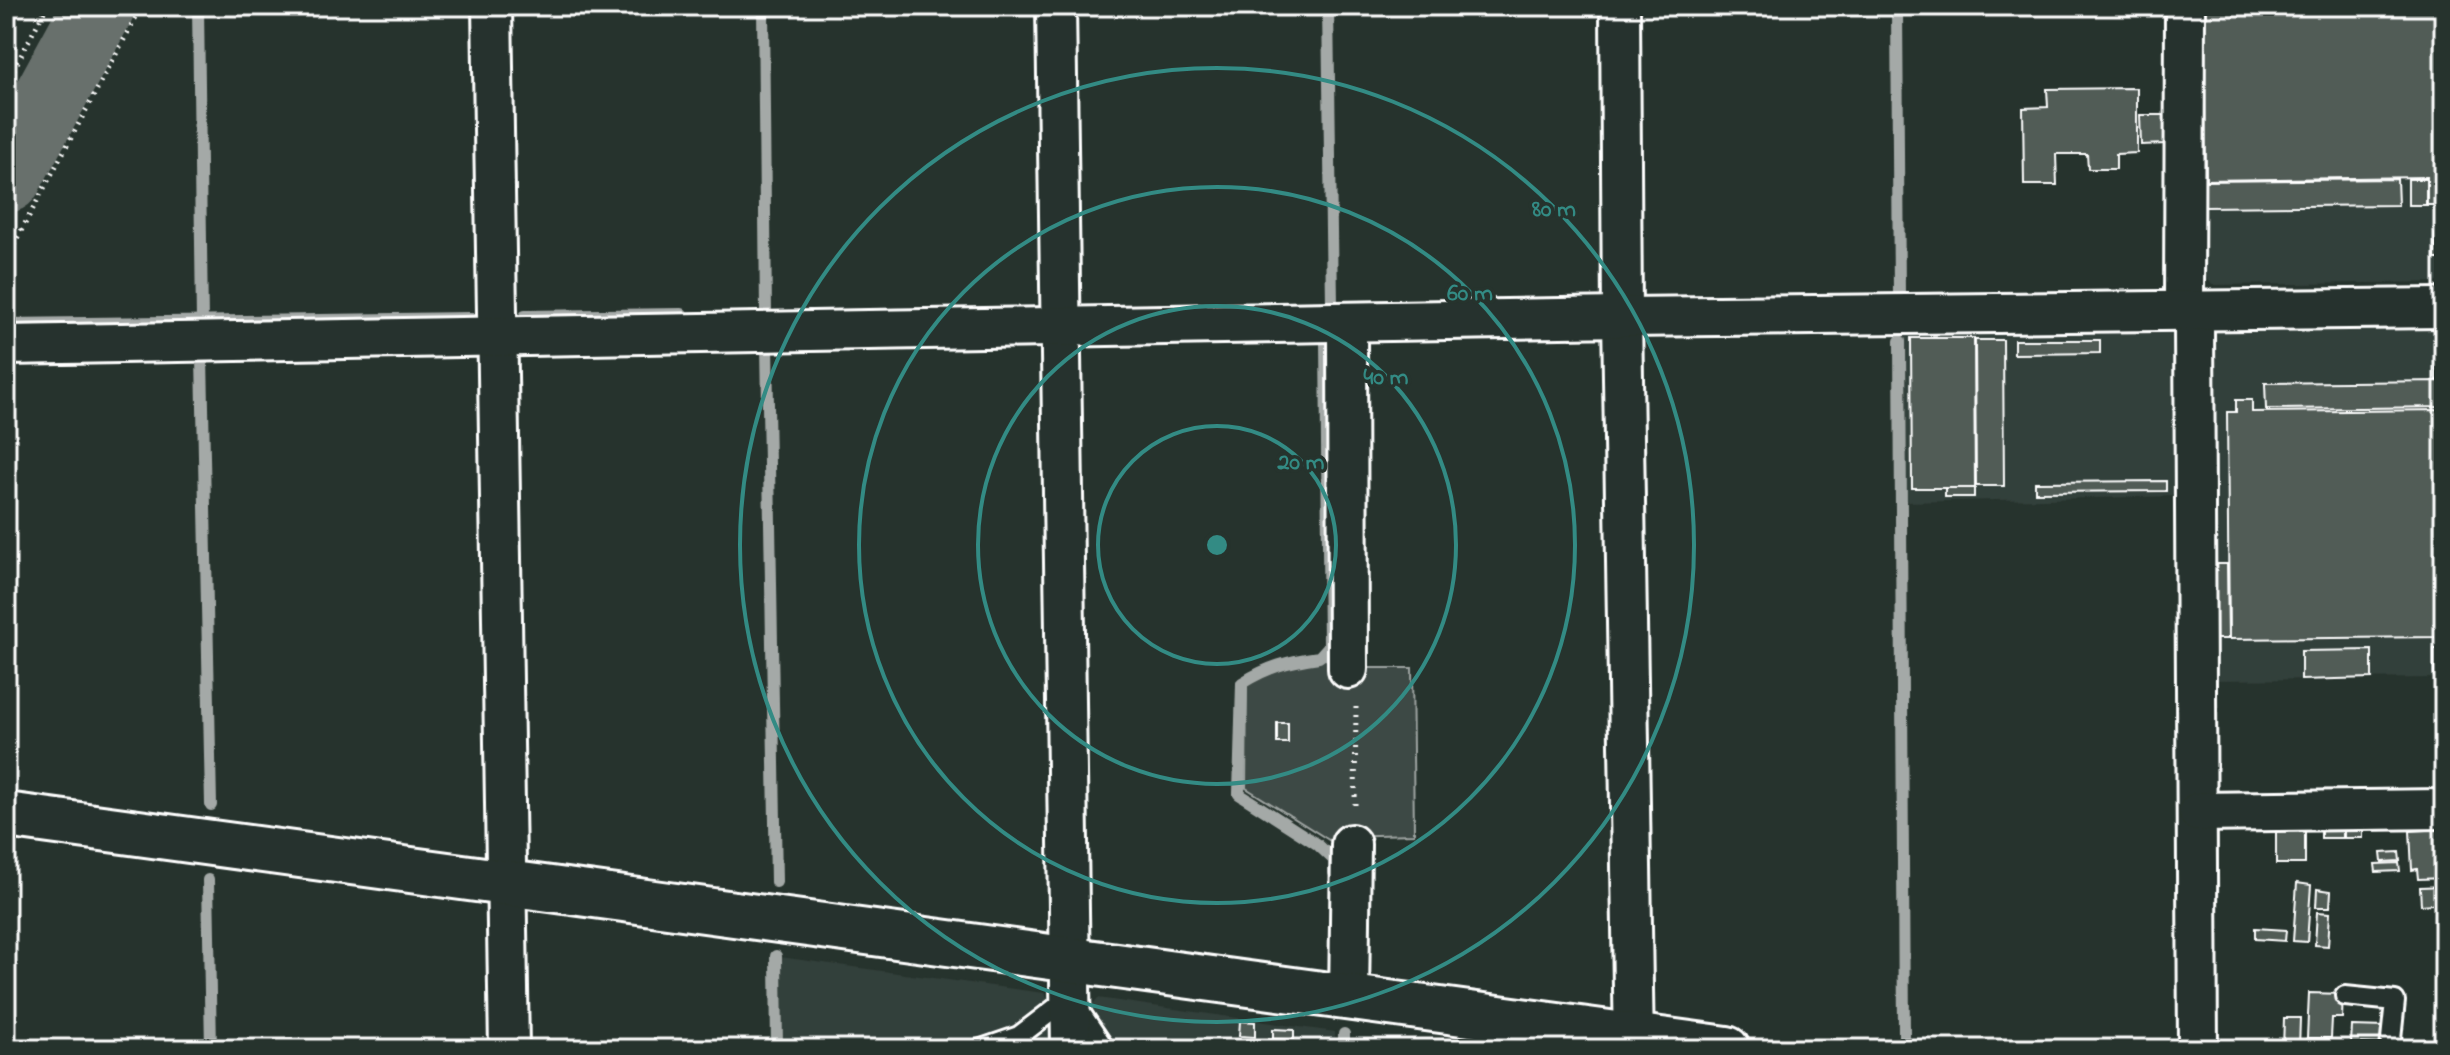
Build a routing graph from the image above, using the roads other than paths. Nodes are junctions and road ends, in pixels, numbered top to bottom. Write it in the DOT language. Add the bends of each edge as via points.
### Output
graph roads {
  1 [pos="492,6"];
  2 [pos="1056,6"];
  3 [pos="1620,6"];
  4 [pos="2185,6"];
  5 [pos="2444,308"];
  6 [pos="2184,309"];
  7 [pos="1622,317"];
  8 [pos="1347,323"];
  9 [pos="1062,327"];
  10 [pos="497,336"];
  11 [pos="6,345"];
  12 [pos="1348,669"];
  13 [pos="2444,809"];
  14 [pos="2198,812"];
  15 [pos="6,815"];
  16 [pos="1351,844"];
  17 [pos="507,884"];
  18 [pos="1070,979"];
  19 [pos="2345,996"];
  20 [pos="1349,999"];
  21 [pos="1634,1043"];
  22 [pos="509,1049"];
  23 [pos="981,1049"];
  24 [pos="1071,1049"];
  25 [pos="1105,1049"];
  26 [pos="1727,1049"];
  27 [pos="2198,1049"];
  28 [pos="2390,1049"];
  1 -- 10 [label="street"];
  2 -- 9 [label="street"];
  3 -- 7 [label="street"];
  4 -- 6 [label="street"];
  5 -- 6 [label="street"];
  6 -- 7 [label="street"];
  6 -- 14 [label="street" via="2194,323"];
  7 -- 8 [label="street"];
  7 -- 21 [label="street"];
  8 -- 9 [label="street"];
  8 -- 12 [label="street"];
  9 -- 10 [label="street"];
  9 -- 18 [label="street"];
  10 -- 11 [label="street"];
  10 -- 17 [label="street"];
  13 -- 14 [label="street"];
  14 -- 27 [label="street"];
  15 -- 17 [label="street"];
  16 -- 20 [label="street"];
  17 -- 18 [label="street"];
  17 -- 22 [label="street"];
  18 -- 20 [label="street"];
  18 -- 23 [label="lane" via="1019,1036"];
  18 -- 24 [label="street"];
  18 -- 25 [label="lane"];
  19 -- 28 [label="lane" via="2395,1001"];
  20 -- 21 [label="street"];
  21 -- 26 [label="street"];
}
